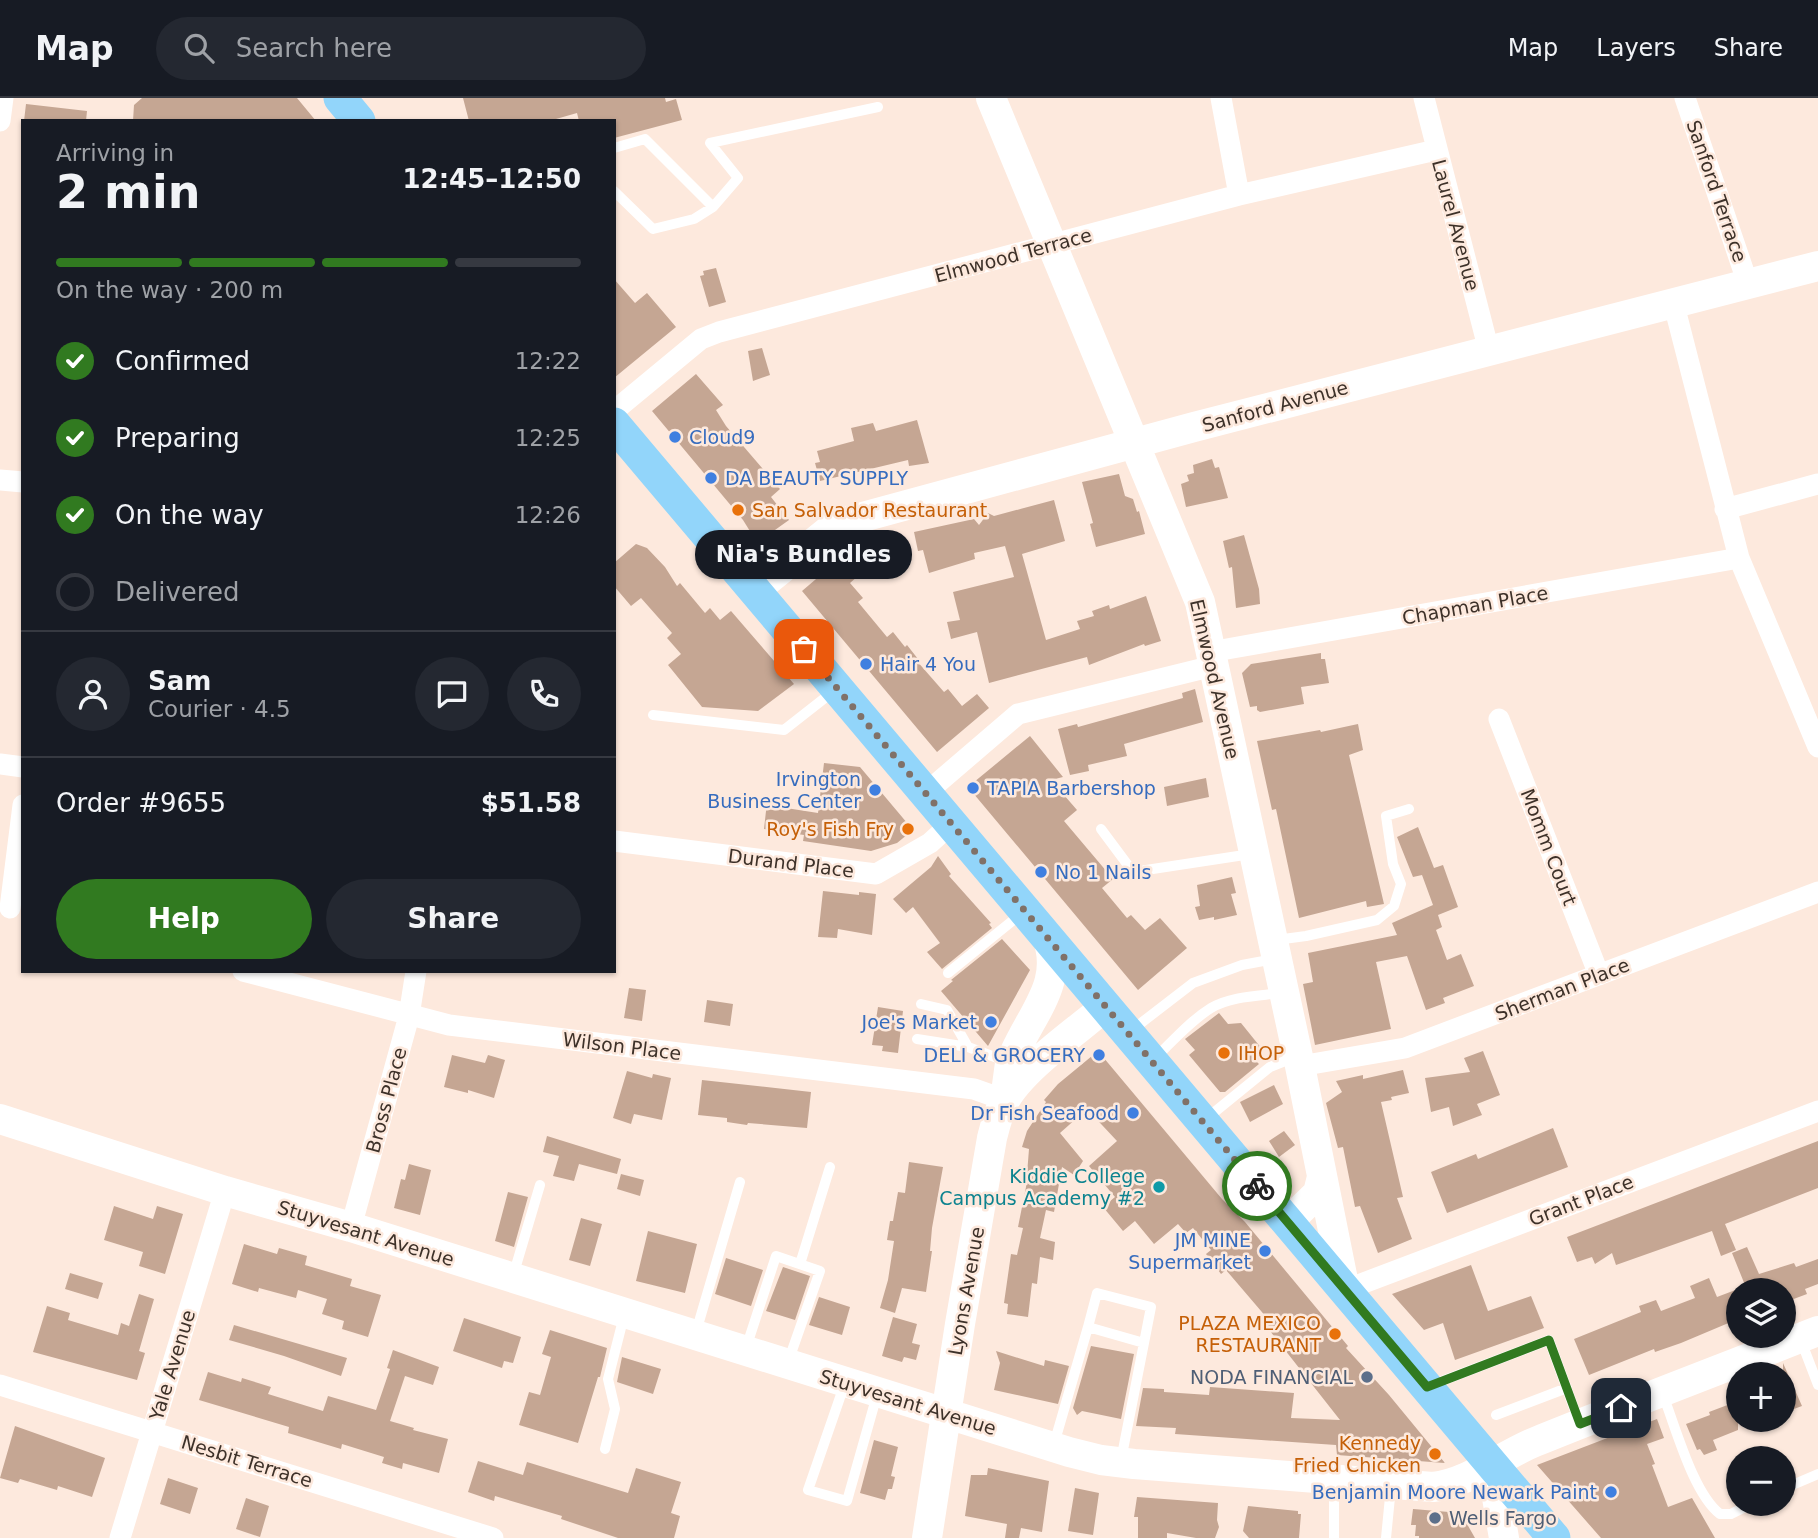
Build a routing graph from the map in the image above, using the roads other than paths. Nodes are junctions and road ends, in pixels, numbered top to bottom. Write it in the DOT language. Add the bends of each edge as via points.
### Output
graph roads {
  1 [pos="3,98"];
  2 [pos="340,98"];
  3 [pos="991,98"];
  4 [pos="1222,98"];
  5 [pos="1424,98"];
  6 [pos="1685,98"];
  7 [pos="878,107"];
  8 [pos="357,119"];
  9 [pos="0,121"];
  10 [pos="616,147"];
  11 [pos="1436,150"];
  12 [pos="616,193"];
  13 [pos="1239,195"];
  14 [pos="713,207"];
  15 [pos="1052,245"];
  16 [pos="1818,266"];
  17 [pos="1748,284"];
  18 [pos="1674,305"];
  19 [pos="1489,351"];
  20 [pos="616,409"];
  21 [pos="616,426"];
  22 [pos="1135,444"];
  23 [pos="0,480"];
  24 [pos="21,482"];
  25 [pos="1818,484"];
  26 [pos="1725,509"];
  27 [pos="1739,558"];
  28 [pos="754,591"];
  29 [pos="1212,659"];
  30 [pos="837,688"];
  31 [pos="653,715"];
  32 [pos="1499,719"];
  33 [pos="1818,747"];
  34 [pos="0,764"];
  35 [pos="21,767"];
  36 [pos="927,792"];
  37 [pos="1409,809"];
  38 [pos="21,822"];
  39 [pos="952,823"];
  40 [pos="1101,829"];
  41 [pos="616,841"];
  42 [pos="1254,853"];
  43 [pos="1818,892"];
  44 [pos="11,909"];
  45 [pos="1036,922"];
  46 [pos="1275,949"];
  47 [pos="948,972"];
  48 [pos="250,973"];
  49 [pos="416,973"];
  50 [pos="1600,975"];
  51 [pos="1284,992"];
  52 [pos="921,1004"];
  53 [pos="1106,1006"];
  54 [pos="409,1016"];
  55 [pos="1129,1033"];
  56 [pos="917,1039"];
  57 [pos="968,1047"];
  58 [pos="1152,1061"];
  59 [pos="1299,1061"];
  60 [pos="1010,1063"];
  61 [pos="1005,1100"];
  62 [pos="1818,1111"];
  63 [pos="0,1119"];
  64 [pos="1203,1121"];
  65 [pos="830,1167"];
  66 [pos="1322,1177"];
  67 [pos="740,1182"];
  68 [pos="540,1185"];
  69 [pos="225,1191"];
  70 [pos="1288,1222"];
  71 [pos="351,1227"];
  72 [pos="800,1264"];
  73 [pos="512,1278"];
  74 [pos="1345,1290"];
  75 [pos="625,1313"];
  76 [pos="1088,1327"];
  77 [pos="695,1335"];
  78 [pos="1809,1335"];
  79 [pos="1144,1343"];
  80 [pos="745,1350"];
  81 [pos="788,1364"];
  82 [pos="845,1382"];
  83 [pos="0,1385"];
  84 [pos="1818,1385"];
  85 [pos="1427,1387"];
  86 [pos="1567,1388"];
  87 [pos="878,1392"];
  88 [pos="1662,1392"];
  89 [pos="946,1414"];
  90 [pos="1496,1415"];
  91 [pos="1580,1424"];
  92 [pos="152,1432"];
  93 [pos="1053,1447"];
  94 [pos="605,1449"];
  95 [pos="1121,1463"];
  96 [pos="1491,1463"];
  97 [pos="1818,1475"];
  98 [pos="1334,1479"];
  99 [pos="1391,1484"];
  100 [pos="1796,1484"];
  101 [pos="1726,1514"];
  102 [pos="120,1538"];
  103 [pos="493,1538"];
  104 [pos="927,1538"];
  105 [pos="1334,1538"];
  106 [pos="1386,1538"];
  107 [pos="1504,1538"];
  108 [pos="1554,1538"];
  1 -- 9 [label="street"];
  2 -- 8 [label="main road"];
  3 -- 15 [label="main road, Elmwood Avenue"];
  4 -- 13 [label="street"];
  5 -- 11 [label="street, Laurel Avenue"];
  6 -- 17 [label="street, Sanford Terrace"];
  7 -- 14 [label="lane" via="710,143 738,178"];
  10 -- 14 [label="lane" via="645,139"];
  11 -- 13 [label="street, Elmwood Terrace"];
  11 -- 19 [label="street, Laurel Avenue"];
  12 -- 14 [label="lane" via="653,229 694,219"];
  13 -- 15 [label="street, Elmwood Terrace"];
  15 -- 20 [label="street, Elmwood Terrace" via="719,332 701,339"];
  15 -- 22 [label="main road, Elmwood Avenue"];
  16 -- 17 [label="main road, Sanford Avenue"];
  17 -- 18 [label="main road, Sanford Avenue"];
  18 -- 19 [label="main road, Sanford Avenue"];
  18 -- 26 [label="street"];
  19 -- 22 [label="main road, Sanford Avenue"];
  21 -- 28 [label="main road"];
  22 -- 28 [label="main road, Sanford Avenue" via="836,524"];
  22 -- 29 [label="main road, Elmwood Avenue" via="1200,602"];
  23 -- 24 [label="street"];
  25 -- 26 [label="street"];
  26 -- 27 [label="street"];
  27 -- 29 [label="street, Chapman Place"];
  27 -- 33 [label="street"];
  28 -- 30 [label="main road"];
  29 -- 36 [label="street, Chapman Place" via="1018,714"];
  29 -- 42 [label="main road, Elmwood Avenue"];
  30 -- 31 [label="lane" via="784,730"];
  30 -- 36 [label="main road"];
  32 -- 50 [label="street, Momm Court"];
  34 -- 35 [label="street"];
  36 -- 39 [label="main road"];
  37 -- 46 [label="lane" via="1387,816 1393,864 1401,884 1387,915"];
  38 -- 44 [label="street"];
  39 -- 41 [label="street, Durand Place" via="929,844 876,874"];
  39 -- 45 [label="main road"];
  40 -- 42 [label="lane" via="1133,872"];
  42 -- 46 [label="main road, Elmwood Avenue"];
  43 -- 50 [label="street, Sherman Place"];
  45 -- 47 [label="lane"];
  45 -- 53 [label="main road"];
  45 -- 60 [label="main road" via="1054,961 1052,977"];
  46 -- 51 [label="main road, Elmwood Avenue"];
  46 -- 55 [label="lane" via="1193,983"];
  48 -- 54 [label="street, Wilson Place"];
  49 -- 54 [label="street, Bross Place"];
  50 -- 59 [label="street, Sherman Place" via="1405,1048"];
  51 -- 58 [label="lane" via="1213,1007"];
  51 -- 59 [label="main road, Elmwood Avenue"];
  52 -- 57 [label="lane" via="947,1010"];
  53 -- 55 [label="main road"];
  53 -- 61 [label="main road, Lyons Avenue" via="1032,1069"];
  54 -- 61 [label="street, Wilson Place" via="974,1089"];
  54 -- 71 [label="street, Bross Place"];
  55 -- 58 [label="main road"];
  56 -- 57 [label="lane"];
  57 -- 60 [label="lane"];
  58 -- 64 [label="main road"];
  59 -- 64 [label="lane" via="1270,1067"];
  59 -- 66 [label="main road, Elmwood Avenue"];
  60 -- 61 [label="main road"];
  61 -- 89 [label="main road, Lyons Avenue" via="992,1138"];
  62 -- 74 [label="street, Grant Place"];
  63 -- 69 [label="main road, Stuyvesant Avenue"];
  64 -- 70 [label="main road"];
  65 -- 72 [label="lane"];
  66 -- 70 [label="main road" via="1318,1193"];
  66 -- 74 [label="main road, Elmwood Avenue"];
  67 -- 77 [label="lane"];
  68 -- 73 [label="lane"];
  69 -- 71 [label="main road, Stuyvesant Avenue"];
  69 -- 92 [label="street, Yale Avenue"];
  70 -- 74 [label="main road"];
  71 -- 73 [label="main road, Stuyvesant Avenue"];
  72 -- 80 [label="lane" via="776,1256"];
  72 -- 81 [label="lane" via="820,1271"];
  73 -- 75 [label="main road, Stuyvesant Avenue"];
  74 -- 85 [label="main road"];
  75 -- 77 [label="main road, Stuyvesant Avenue"];
  75 -- 94 [label="lane" via="608,1379 615,1409"];
  76 -- 79 [label="lane"];
  76 -- 79 [label="lane" via="1097,1293 1151,1307"];
  76 -- 93 [label="lane"];
  77 -- 80 [label="main road, Stuyvesant Avenue"];
  78 -- 84 [label="lane"];
  78 -- 88 [label="main road, Stuyvesant Avenue"];
  79 -- 95 [label="lane"];
  80 -- 81 [label="main road, Stuyvesant Avenue"];
  81 -- 82 [label="main road, Stuyvesant Avenue"];
  82 -- 87 [label="main road, Stuyvesant Avenue"];
  82 -- 87 [label="lane" via="808,1490 847,1501"];
  83 -- 92 [label="street, Nesbit Terrace"];
  85 -- 86 [label="lane" via="1549,1340"];
  85 -- 96 [label="main road"];
  86 -- 90 [label="lane"];
  86 -- 91 [label="lane"];
  87 -- 89 [label="main road, Stuyvesant Avenue"];
  88 -- 91 [label="main road, Stuyvesant Avenue"];
  88 -- 101 [label="lane" via="1699,1488 1711,1507"];
  89 -- 93 [label="main road, Stuyvesant Avenue"];
  89 -- 104 [label="main road, Lyons Avenue"];
  91 -- 96 [label="main road, Stuyvesant Avenue"];
  92 -- 102 [label="street, Yale Avenue"];
  92 -- 103 [label="street, Nesbit Terrace"];
  93 -- 95 [label="main road, Stuyvesant Avenue"];
  95 -- 98 [label="main road, Stuyvesant Avenue"];
  96 -- 99 [label="main road, Stuyvesant Avenue" via="1443,1486"];
  96 -- 107 [label="main road"];
  96 -- 108 [label="main road"];
  97 -- 100 [label="lane"];
  98 -- 99 [label="main road, Stuyvesant Avenue"];
  98 -- 105 [label="lane"];
  99 -- 106 [label="lane"];
}
